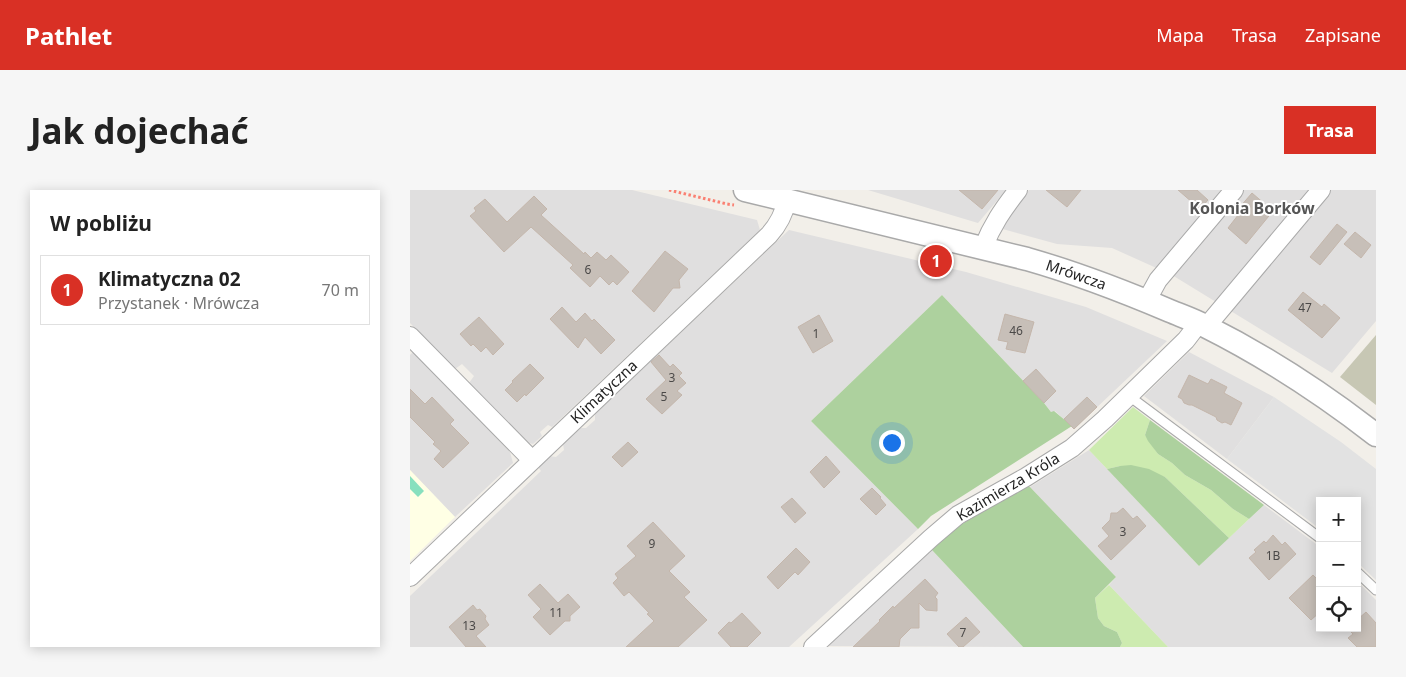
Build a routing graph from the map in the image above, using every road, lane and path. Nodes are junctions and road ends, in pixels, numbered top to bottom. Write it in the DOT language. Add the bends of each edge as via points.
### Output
graph roads {
  1 [pos="669,190"];
  2 [pos="1018,190"];
  3 [pos="1234,190"];
  4 [pos="1321,190"];
  5 [pos="740,197"];
  6 [pos="787,200"];
  7 [pos="983,248"];
  8 [pos="1147,300"];
  9 [pos="1203,325"];
  10 [pos="410,336"];
  11 [pos="1129,396"];
  12 [pos="1376,435"];
  13 [pos="532,460"];
  14 [pos="1316,535"];
  15 [pos="1361,576"];
  16 [pos="410,577"];
  17 [pos="1376,590"];
  18 [pos="813,647"];
  1 -- 5 [label="path" via="727,204"];
  2 -- 7 [label="street" via="1002,210"];
  3 -- 8 [label="street" via="1163,273"];
  4 -- 9 [label="street, Kazimierza Króla"];
  5 -- 6 [label="street, Mrówcza"];
  6 -- 7 [label="street, Mrówcza"];
  6 -- 13 [label="street, Klimatyczna" via="783,215 770,236"];
  7 -- 8 [label="street, Mrówcza" via="1060,268"];
  8 -- 9 [label="street, Mrówcza"];
  9 -- 11 [label="street, Kazimierza Króla"];
  9 -- 12 [label="street, Mrówcza" via="1293,377"];
  10 -- 13 [label="street"];
  11 -- 14 [label="lane"];
  11 -- 18 [label="street, Kazimierza Króla" via="1072,448 958,516"];
  13 -- 16 [label="street, Klimatyczna"];
  15 -- 17 [label="lane"];
}
